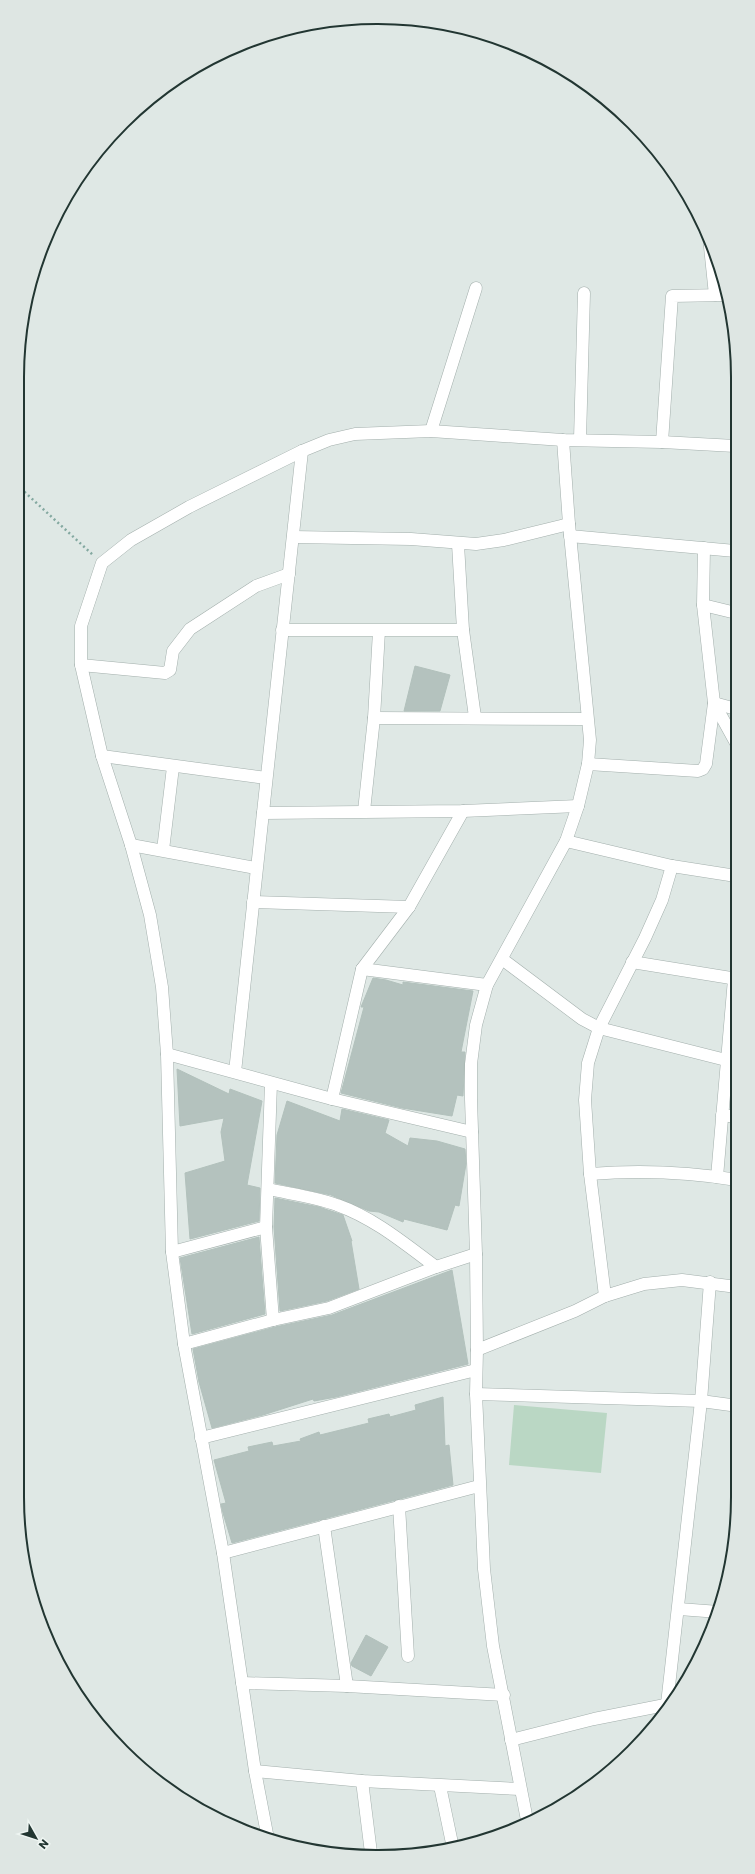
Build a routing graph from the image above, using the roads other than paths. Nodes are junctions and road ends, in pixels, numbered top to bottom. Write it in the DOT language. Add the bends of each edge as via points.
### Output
graph roads {
  1 [pos="717,280"];
  2 [pos="476,288"];
  3 [pos="584,293"];
  4 [pos="720,295"];
  5 [pos="431,432"];
  6 [pos="580,439"];
  7 [pos="563,440"];
  8 [pos="662,442"];
  9 [pos="731,446"];
  10 [pos="302,451"];
  11 [pos="569,524"];
  12 [pos="570,536"];
  13 [pos="293,537"];
  14 [pos="458,544"];
  15 [pos="704,548"];
  16 [pos="731,551"];
  17 [pos="289,574"];
  18 [pos="703,605"];
  19 [pos="731,611"];
  20 [pos="282,630"];
  21 [pos="463,630"];
  22 [pos="379,631"];
  23 [pos="81,665"];
  24 [pos="714,703"];
  25 [pos="731,708"];
  26 [pos="475,717"];
  27 [pos="374,718"];
  28 [pos="587,719"];
  29 [pos="731,734"];
  30 [pos="102,756"];
  31 [pos="588,764"];
  32 [pos="173,766"];
  33 [pos="266,778"];
  34 [pos="578,806"];
  35 [pos="463,810"];
  36 [pos="364,811"];
  37 [pos="263,813"];
  38 [pos="566,841"];
  39 [pos="131,845"];
  40 [pos="163,850"];
  41 [pos="672,866"];
  42 [pos="256,868"];
  43 [pos="731,875"];
  44 [pos="253,902"];
  45 [pos="409,907"];
  46 [pos="502,959"];
  47 [pos="632,962"];
  48 [pos="362,969"];
  49 [pos="731,978"];
  50 [pos="488,985"];
  51 [pos="731,1015"];
  52 [pos="599,1028"];
  53 [pos="167,1054"];
  54 [pos="726,1060"];
  55 [pos="235,1072"];
  56 [pos="271,1083"];
  57 [pos="332,1099"];
  58 [pos="722,1115"];
  59 [pos="731,1116"];
  60 [pos="472,1132"];
  61 [pos="590,1174"];
  62 [pos="717,1177"];
  63 [pos="731,1179"];
  64 [pos="268,1189"];
  65 [pos="266,1226"];
  66 [pos="172,1252"];
  67 [pos="476,1254"];
  68 [pos="436,1267"];
  69 [pos="710,1282"];
  70 [pos="731,1286"];
  71 [pos="605,1296"];
  72 [pos="273,1320"];
  73 [pos="184,1344"];
  74 [pos="478,1350"];
  75 [pos="476,1370"];
  76 [pos="476,1394"];
  77 [pos="701,1401"];
  78 [pos="731,1405"];
  79 [pos="201,1438"];
  80 [pos="479,1486"];
  81 [pos="399,1506"];
  82 [pos="324,1526"];
  83 [pos="223,1553"];
  84 [pos="679,1609"];
  85 [pos="711,1611"];
  86 [pos="408,1656"];
  87 [pos="242,1683"];
  88 [pos="346,1686"];
  89 [pos="670,1694"];
  90 [pos="504,1695"];
  91 [pos="663,1705"];
  92 [pos="512,1740"];
  93 [pos="255,1771"];
  94 [pos="362,1781"];
  95 [pos="440,1786"];
  96 [pos="520,1789"];
  97 [pos="526,1817"];
  98 [pos="267,1832"];
  99 [pos="452,1842"];
  100 [pos="371,1850"];
  1 -- 4 [label="street"];
  2 -- 5 [label="street"];
  3 -- 6 [label="street"];
  4 -- 8 [label="street" via="672,296"];
  5 -- 7 [label="street"];
  5 -- 10 [label="street" via="355,434 329,440"];
  6 -- 7 [label="street"];
  6 -- 8 [label="street"];
  7 -- 11 [label="street"];
  8 -- 9 [label="street"];
  10 -- 13 [label="street"];
  10 -- 23 [label="street" via="189,507 131,540 102,563 81,626"];
  11 -- 12 [label="street"];
  11 -- 14 [label="street" via="504,540"];
  12 -- 15 [label="street"];
  12 -- 28 [label="street"];
  13 -- 14 [label="street" via="411,539"];
  13 -- 17 [label="street"];
  14 -- 21 [label="street"];
  15 -- 16 [label="street"];
  15 -- 18 [label="street"];
  17 -- 20 [label="street"];
  17 -- 23 [label="street" via="256,586 190,629 173,651 170,670 165,673"];
  18 -- 19 [label="street"];
  18 -- 24 [label="street"];
  20 -- 22 [label="street"];
  20 -- 33 [label="street"];
  21 -- 22 [label="street"];
  21 -- 26 [label="street"];
  22 -- 27 [label="street"];
  23 -- 30 [label="street"];
  24 -- 25 [label="street"];
  24 -- 29 [label="street"];
  24 -- 31 [label="street" via="706,764 698,771"];
  26 -- 27 [label="street"];
  26 -- 28 [label="street"];
  27 -- 36 [label="street"];
  28 -- 31 [label="street" via="590,740"];
  30 -- 32 [label="street"];
  30 -- 39 [label="street"];
  31 -- 34 [label="street"];
  32 -- 33 [label="street"];
  32 -- 40 [label="street"];
  33 -- 37 [label="street"];
  34 -- 35 [label="street"];
  34 -- 38 [label="street"];
  35 -- 36 [label="street"];
  35 -- 45 [label="street"];
  36 -- 37 [label="street"];
  37 -- 42 [label="street"];
  38 -- 41 [label="street"];
  38 -- 46 [label="street"];
  39 -- 40 [label="street"];
  39 -- 53 [label="street" via="151,922 162,987"];
  40 -- 42 [label="street"];
  41 -- 43 [label="street"];
  41 -- 47 [label="street" via="662,900"];
  42 -- 44 [label="street"];
  44 -- 45 [label="street"];
  44 -- 55 [label="street"];
  45 -- 48 [label="street"];
  46 -- 50 [label="street"];
  46 -- 52 [label="street" via="582,1019"];
  47 -- 49 [label="street"];
  47 -- 52 [label="street"];
  48 -- 50 [label="street"];
  48 -- 57 [label="street"];
  50 -- 60 [label="street" via="476,1025 471,1064"];
  51 -- 54 [label="street"];
  52 -- 54 [label="street"];
  52 -- 61 [label="street" via="588,1062 585,1100"];
  53 -- 55 [label="street"];
  53 -- 66 [label="street"];
  54 -- 58 [label="street"];
  55 -- 56 [label="street"];
  56 -- 57 [label="street"];
  56 -- 64 [label="street"];
  57 -- 60 [label="street"];
  58 -- 59 [label="street"];
  58 -- 62 [label="street"];
  60 -- 67 [label="street"];
  61 -- 62 [label="street" via="623,1171 672,1172"];
  61 -- 71 [label="street"];
  62 -- 63 [label="street"];
  64 -- 65 [label="street"];
  64 -- 68 [label="street" via="336,1204 360,1214 384,1228"];
  65 -- 66 [label="street"];
  65 -- 72 [label="street"];
  66 -- 73 [label="street"];
  67 -- 68 [label="street"];
  67 -- 74 [label="street"];
  68 -- 72 [label="street" via="329,1308"];
  69 -- 70 [label="street"];
  69 -- 71 [label="street" via="682,1280 644,1284"];
  69 -- 77 [label="street"];
  71 -- 74 [label="street" via="575,1311"];
  72 -- 73 [label="street"];
  73 -- 79 [label="street"];
  74 -- 75 [label="street"];
  75 -- 76 [label="street"];
  75 -- 79 [label="street"];
  76 -- 77 [label="street"];
  76 -- 80 [label="street"];
  77 -- 78 [label="street"];
  77 -- 84 [label="street"];
  79 -- 83 [label="street"];
  80 -- 81 [label="street"];
  80 -- 90 [label="street" via="484,1569 493,1646"];
  81 -- 82 [label="street"];
  81 -- 86 [label="street"];
  82 -- 83 [label="street"];
  82 -- 88 [label="street"];
  83 -- 87 [label="street"];
  84 -- 85 [label="street"];
  84 -- 89 [label="street"];
  87 -- 88 [label="street"];
  87 -- 93 [label="street"];
  88 -- 90 [label="street"];
  90 -- 92 [label="street"];
  91 -- 92 [label="street" via="594,1719"];
  92 -- 96 [label="street"];
  93 -- 94 [label="street"];
  93 -- 98 [label="street"];
  94 -- 95 [label="street"];
  94 -- 100 [label="street"];
  95 -- 96 [label="street"];
  95 -- 99 [label="street"];
  96 -- 97 [label="street"];
}
